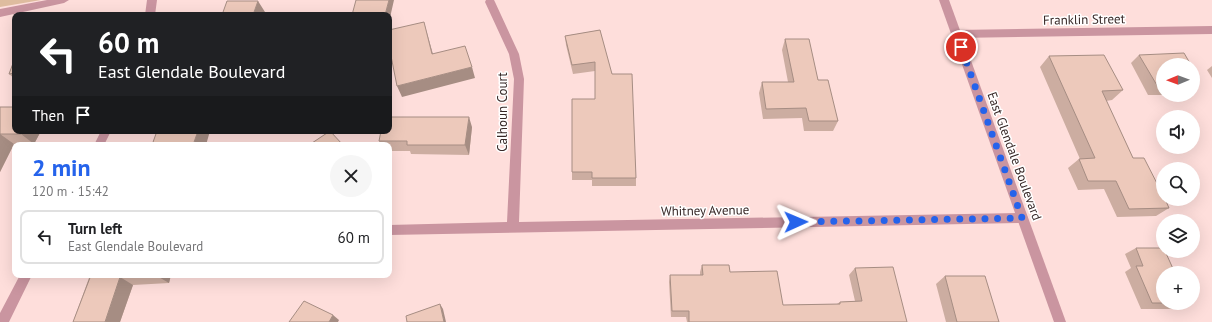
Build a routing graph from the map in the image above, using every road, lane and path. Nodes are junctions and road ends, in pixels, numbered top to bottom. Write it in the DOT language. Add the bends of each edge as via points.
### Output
graph roads {
  1 [pos="64,0"];
  2 [pos="152,0"];
  3 [pos="944,0"];
  4 [pos="490,2"];
  5 [pos="150,12"];
  6 [pos="0,13"];
  7 [pos="1212,30"];
  8 [pos="956,34"];
  9 [pos="1022,218"];
  10 [pos="513,227"];
  11 [pos="392,230"];
  12 [pos="24,278"];
  13 [pos="2,322"];
  14 [pos="1060,322"];
  1 -- 6 [label="street"];
  2 -- 5 [label="street"];
  3 -- 8 [label="street, East Glendale Boulevard"];
  4 -- 10 [label="street, Calhoun Court" via="514,54 518,78"];
  7 -- 8 [label="street, Franklin Street"];
  8 -- 9 [label="street, East Glendale Boulevard"];
  9 -- 10 [label="street, Whitney Avenue"];
  9 -- 14 [label="street, East Glendale Boulevard"];
  10 -- 11 [label="street, Whitney Avenue"];
  12 -- 13 [label="street"];
}
